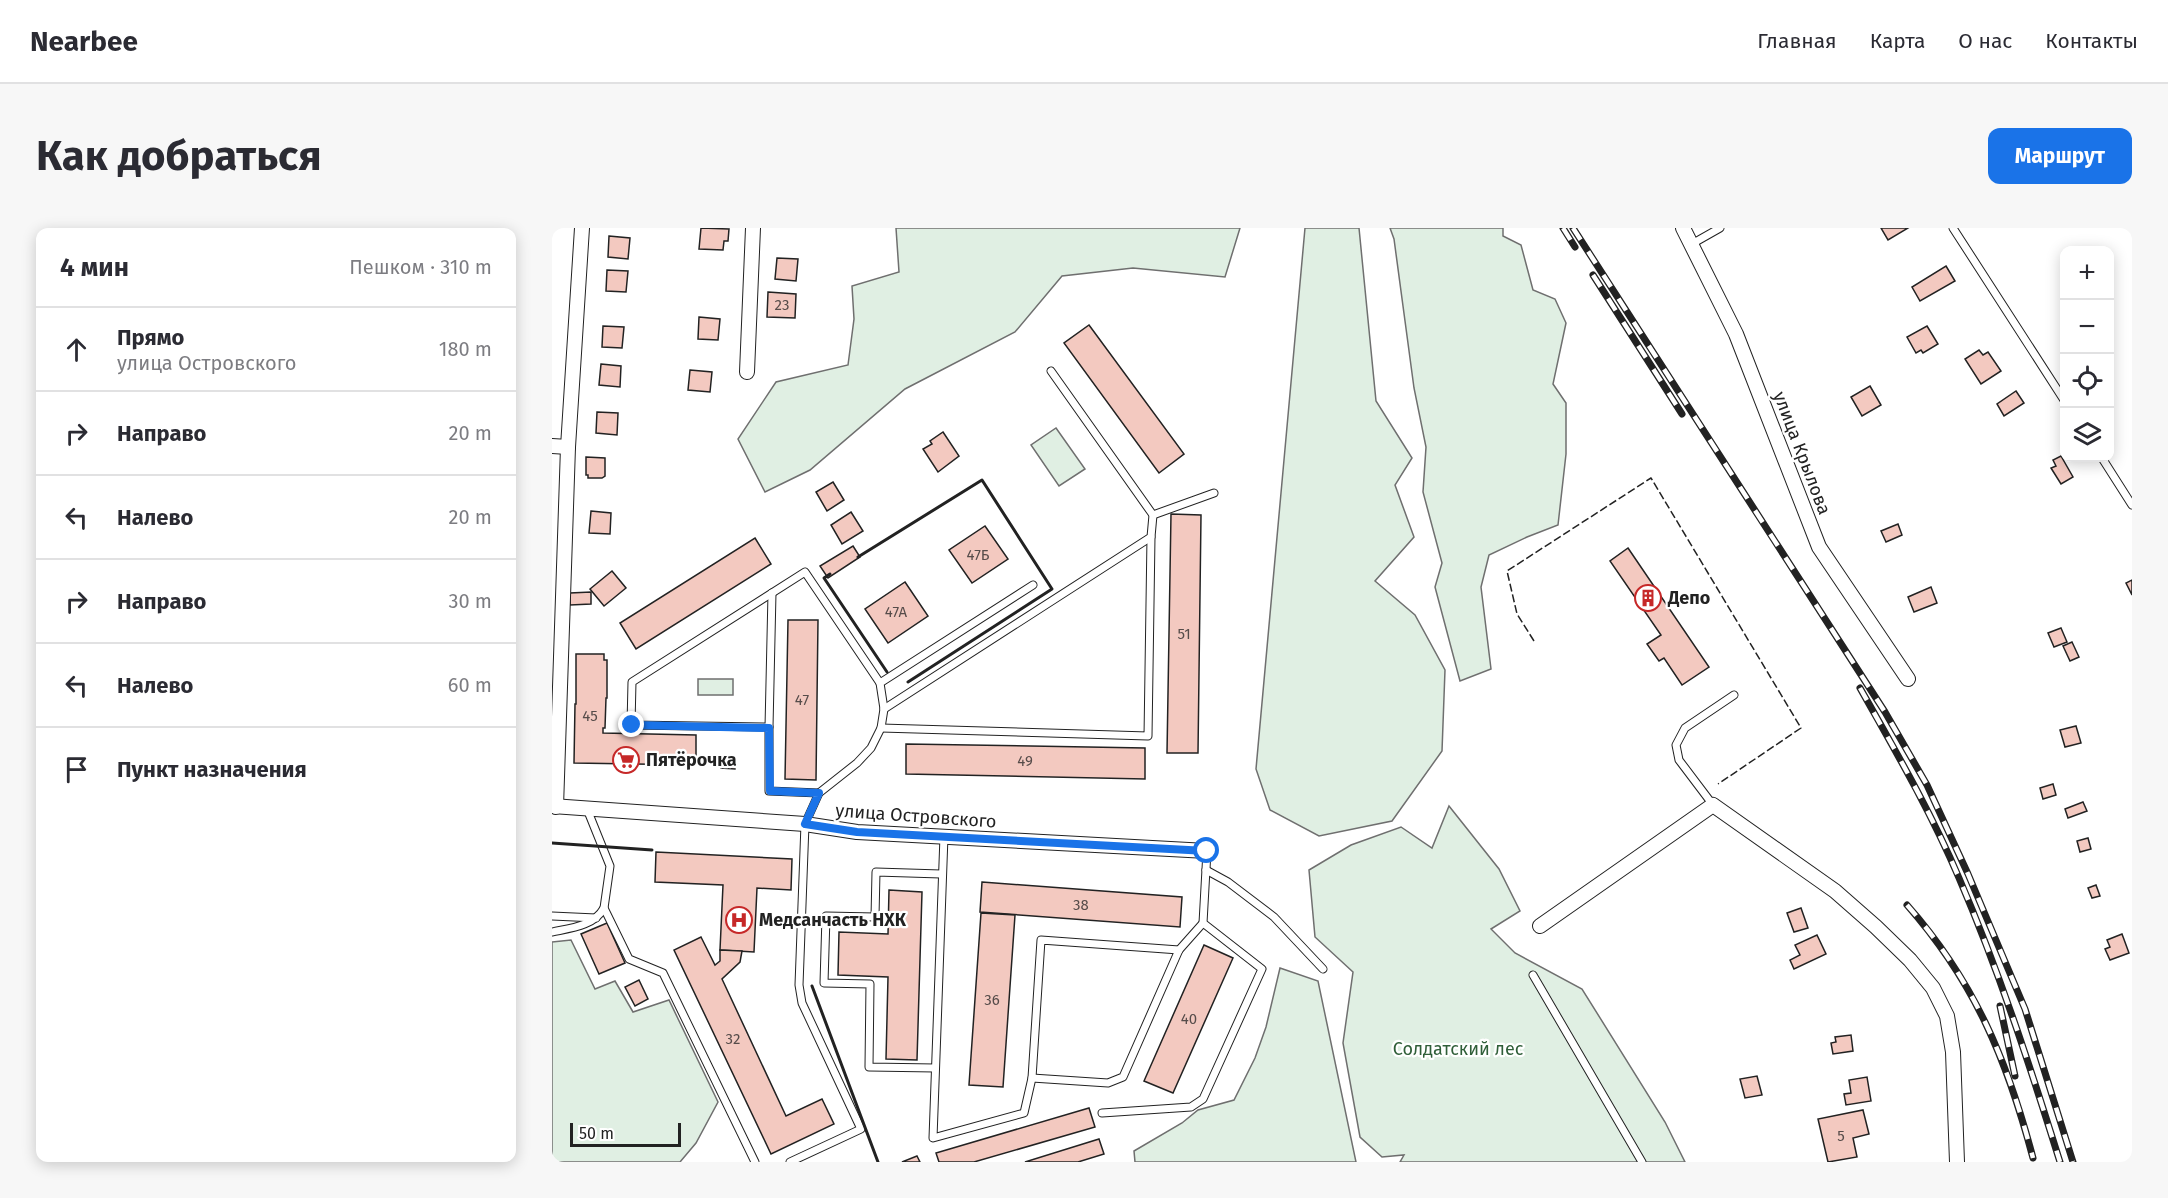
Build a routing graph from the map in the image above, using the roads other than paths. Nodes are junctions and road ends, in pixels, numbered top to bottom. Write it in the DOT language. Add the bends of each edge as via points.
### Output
graph roads {
  1 [pos="582,228"];
  2 [pos="753,228"];
  3 [pos="1683,228"];
  4 [pos="1720,228"];
  5 [pos="1953,228"];
  6 [pos="1690,245"];
  7 [pos="1051,371"];
  8 [pos="747,372"];
  9 [pos="2060,394"];
  10 [pos="552,446"];
  11 [pos="568,447"];
  12 [pos="2105,462"];
  13 [pos="1214,493"];
  14 [pos="2132,505"];
  15 [pos="1153,515"];
  16 [pos="1151,537"];
  17 [pos="1033,585"];
  18 [pos="772,593"];
  19 [pos="1908,679"];
  20 [pos="880,683"];
  21 [pos="1734,695"];
  22 [pos="884,709"];
  23 [pos="769,728"];
  24 [pos="881,728"];
  25 [pos="819,793"];
  26 [pos="1713,805"];
  27 [pos="554,806"];
  28 [pos="588,809"];
  29 [pos="805,824"];
  30 [pos="944,836"];
  31 [pos="1207,851"];
  32 [pos="1206,870"];
  33 [pos="941,874"];
  34 [pos="604,908"];
  35 [pos="552,916"];
  36 [pos="598,918"];
  37 [pos="1203,923"];
  38 [pos="1540,926"];
  39 [pos="552,932"];
  40 [pos="1179,950"];
  41 [pos="1323,969"];
  42 [pos="1533,975"];
  43 [pos="935,1068"];
  44 [pos="1032,1078"];
  45 [pos="1102,1113"];
  46 [pos="755,1162"];
  47 [pos="790,1162"];
  48 [pos="1642,1162"];
  49 [pos="1957,1162"];
  1 -- 11 [label="street"];
  2 -- 8 [label="street"];
  3 -- 6 [label="street, улица Крылова"];
  4 -- 6 [label="lane"];
  5 -- 9 [label="lane"];
  6 -- 19 [label="street, улица Крылова" via="1736,334 1819,547"];
  7 -- 15 [label="lane"];
  10 -- 11 [label="street"];
  11 -- 27 [label="street"];
  12 -- 14 [label="lane"];
  13 -- 15 [label="lane"];
  15 -- 16 [label="lane"];
  16 -- 22 [label="lane"];
  16 -- 24 [label="lane" via="1148,736"];
  17 -- 20 [label="lane"];
  18 -- 20 [label="lane" via="805,572"];
  18 -- 23 [label="lane"];
  18 -- 23 [label="lane" via="632,682 632,725"];
  20 -- 22 [label="lane"];
  21 -- 26 [label="lane" via="1685,728 1676,745 1679,760"];
  22 -- 24 [label="lane"];
  23 -- 25 [label="lane" via="770,791"];
  24 -- 25 [label="lane" via="864,756"];
  25 -- 29 [label="lane"];
  26 -- 38 [label="street"];
  26 -- 49 [label="street" via="1835,891 1910,960 1933,988 1947,1016 1953,1052"];
  27 -- 28 [label="street, улица Островского"];
  28 -- 29 [label="street, улица Островского"];
  28 -- 34 [label="lane" via="610,866"];
  29 -- 30 [label="street, улица Островского" via="857,832"];
  29 -- 47 [label="lane" via="799,985 802,1003 861,1129"];
  30 -- 31 [label="street, улица Островского"];
  30 -- 33 [label="lane"];
  31 -- 32 [label="lane"];
  32 -- 37 [label="lane"];
  32 -- 41 [label="lane" via="1274,917"];
  33 -- 43 [label="lane"];
  33 -- 43 [label="lane" via="876,872 875,917 826,916 824,983 870,984 869,1067"];
  34 -- 36 [label="lane"];
  34 -- 46 [label="lane" via="629,959 663,973"];
  35 -- 36 [label="lane"];
  36 -- 39 [label="lane"];
  37 -- 40 [label="lane"];
  37 -- 45 [label="lane" via="1262,969 1203,1099 1191,1107"];
  40 -- 44 [label="lane" via="1123,1077 1108,1083"];
  40 -- 44 [label="lane" via="1041,940"];
  42 -- 48 [label="lane"];
  43 -- 44 [label="lane" via="933,1138 1024,1113"];
}
